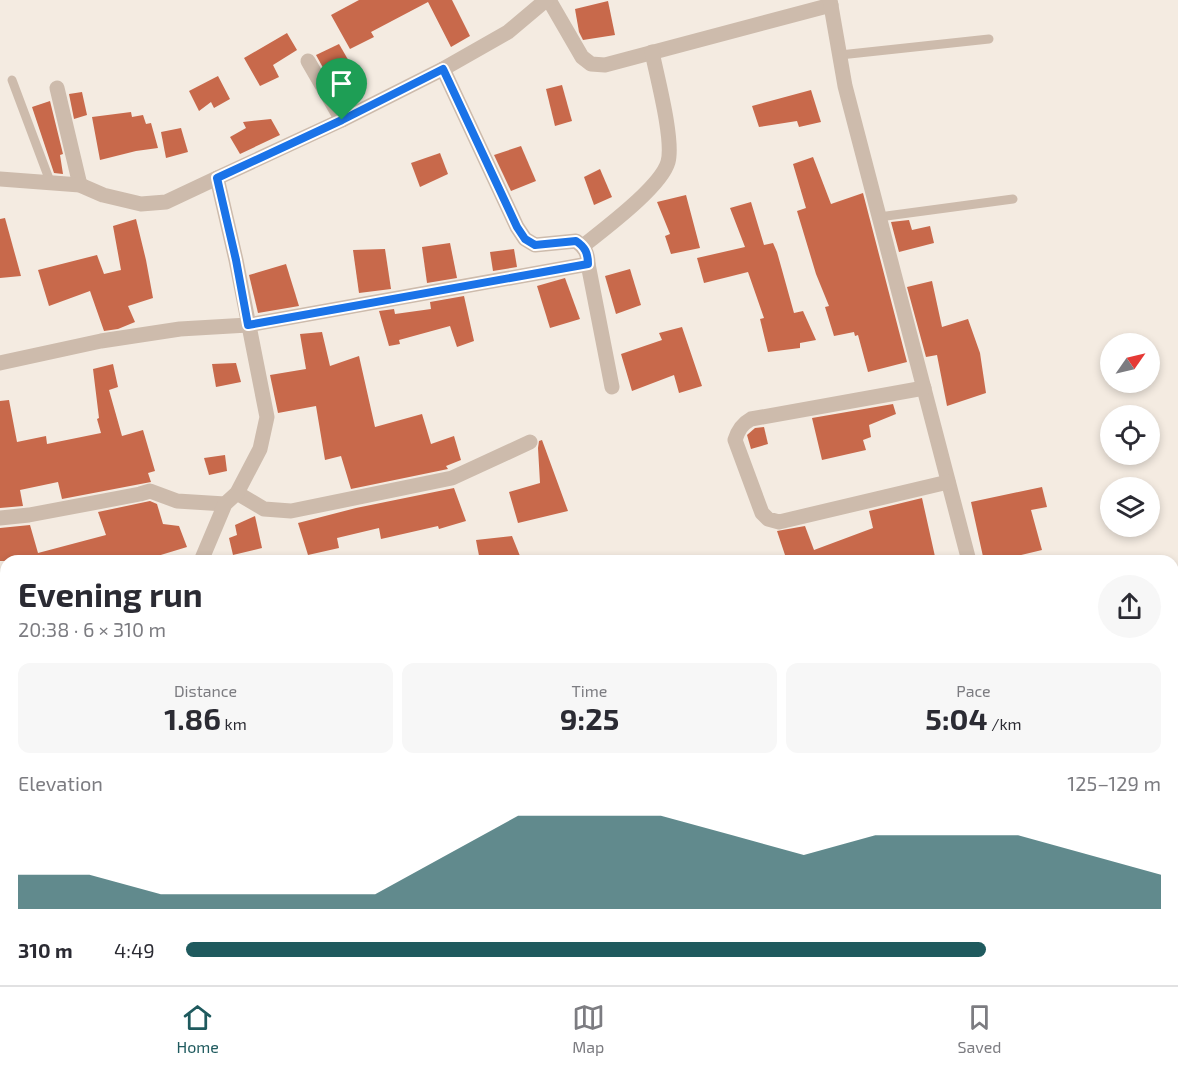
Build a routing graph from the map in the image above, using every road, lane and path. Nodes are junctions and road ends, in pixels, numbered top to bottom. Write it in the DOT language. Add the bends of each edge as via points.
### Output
graph roads {
  1 [pos="547,0"];
  2 [pos="831,2"];
  3 [pos="989,39"];
  4 [pos="652,52"];
  5 [pos="840,55"];
  6 [pos="309,61"];
  7 [pos="443,69"];
  8 [pos="12,80"];
  9 [pos="57,88"];
  10 [pos="342,120"];
  11 [pos="217,178"];
  12 [pos="0,179"];
  13 [pos="51,184"];
  14 [pos="80,185"];
  15 [pos="1013,199"];
  16 [pos="879,217"];
  17 [pos="583,246"];
  18 [pos="588,264"];
  19 [pos="248,325"];
  20 [pos="0,363"];
  21 [pos="612,387"];
  22 [pos="924,388"];
  23 [pos="530,442"];
  24 [pos="948,482"];
  25 [pos="237,493"];
  26 [pos="225,504"];
  27 [pos="0,518"];
  28 [pos="204,555"];
  29 [pos="967,555"];
  1 -- 4 [label="street" via="582,57 591,64"];
  1 -- 7 [label="street" via="508,32"];
  2 -- 4 [label="street"];
  2 -- 5 [label="street"];
  3 -- 5 [label="lane"];
  4 -- 17 [label="street" via="669,141 668,163 647,192"];
  5 -- 16 [label="street"];
  6 -- 10 [label="street"];
  7 -- 10 [label="street"];
  7 -- 17 [label="street" via="525,239 535,245 576,241"];
  8 -- 13 [label="lane"];
  9 -- 14 [label="street"];
  10 -- 11 [label="street"];
  11 -- 14 [label="street" via="166,202 141,204"];
  11 -- 19 [label="street"];
  12 -- 13 [label="street"];
  13 -- 14 [label="street"];
  15 -- 16 [label="lane"];
  16 -- 22 [label="street"];
  17 -- 18 [label="street"];
  18 -- 19 [label="street"];
  18 -- 21 [label="street"];
  19 -- 20 [label="street" via="180,329 101,341"];
  19 -- 25 [label="street" via="267,417 260,448"];
  22 -- 24 [label="street"];
  22 -- 24 [label="street" via="751,419 744,423 735,440 762,513 779,522"];
  23 -- 25 [label="street" via="452,478 291,511 264,509"];
  24 -- 29 [label="street"];
  25 -- 26 [label="street"];
  26 -- 27 [label="street" via="177,501 150,490"];
  26 -- 28 [label="street"];
}
